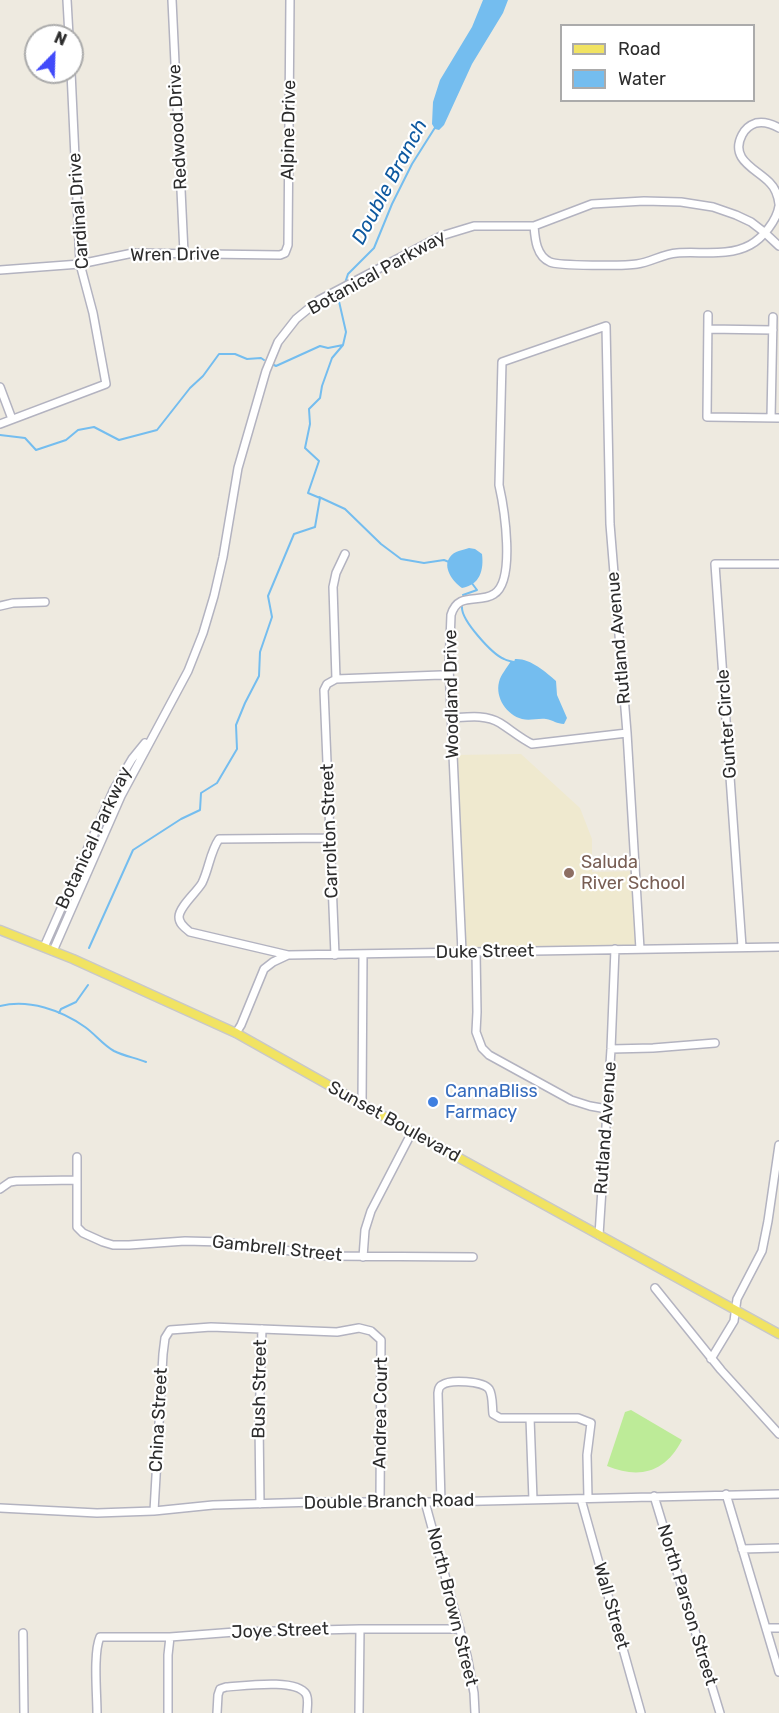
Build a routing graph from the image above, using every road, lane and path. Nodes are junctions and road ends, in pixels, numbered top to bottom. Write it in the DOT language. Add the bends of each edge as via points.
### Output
graph roads {
  1 [pos="67,0"];
  2 [pos="172,0"];
  3 [pos="290,0"];
  4 [pos="68,24"];
  5 [pos="72,84"];
  6 [pos="779,128"];
  7 [pos="779,205"];
  8 [pos="534,226"];
  9 [pos="764,232"];
  10 [pos="779,246"];
  11 [pos="184,253"];
  12 [pos="280,255"];
  13 [pos="80,264"];
  14 [pos="0,270"];
  15 [pos="708,315"];
  16 [pos="773,317"];
  17 [pos="606,326"];
  18 [pos="708,329"];
  19 [pos="772,330"];
  20 [pos="0,387"];
  21 [pos="775,418"];
  22 [pos="12,419"];
  23 [pos="0,424"];
  24 [pos="345,554"];
  25 [pos="779,564"];
  26 [pos="45,602"];
  27 [pos="0,606"];
  28 [pos="449,677"];
  29 [pos="336,679"];
  30 [pos="452,718"];
  31 [pos="627,733"];
  32 [pos="152,734"];
  33 [pos="330,838"];
  34 [pos="0,930"];
  35 [pos="44,947"];
  36 [pos="742,947"];
  37 [pos="779,947"];
  38 [pos="615,949"];
  39 [pos="640,949"];
  40 [pos="53,951"];
  41 [pos="462,952"];
  42 [pos="476,952"];
  43 [pos="363,954"];
  44 [pos="335,955"];
  45 [pos="288,956"];
  46 [pos="236,1033"];
  47 [pos="715,1043"];
  48 [pos="611,1049"];
  49 [pos="362,1104"];
  50 [pos="607,1109"];
  51 [pos="412,1132"];
  52 [pos="779,1145"];
  53 [pos="77,1157"];
  54 [pos="77,1180"];
  55 [pos="0,1189"];
  56 [pos="599,1236"];
  57 [pos="363,1257"];
  58 [pos="473,1257"];
  59 [pos="655,1288"];
  60 [pos="735,1309"];
  61 [pos="262,1329"];
  62 [pos="170,1330"];
  63 [pos="779,1334"];
  64 [pos="711,1359"];
  65 [pos="530,1418"];
  66 [pos="779,1434"];
  67 [pos="726,1494"];
  68 [pos="779,1494"];
  69 [pos="654,1496"];
  70 [pos="584,1498"];
  71 [pos="533,1500"];
  72 [pos="380,1502"];
  73 [pos="425,1502"];
  74 [pos="441,1502"];
  75 [pos="260,1504"];
  76 [pos="0,1508"];
  77 [pos="154,1511"];
  78 [pos="779,1548"];
  79 [pos="742,1549"];
  80 [pos="766,1628"];
  81 [pos="779,1628"];
  82 [pos="360,1629"];
  83 [pos="460,1629"];
  84 [pos="23,1633"];
  85 [pos="170,1637"];
  86 [pos="779,1672"];
  87 [pos="24,1713"];
  88 [pos="97,1713"];
  89 [pos="168,1713"];
  90 [pos="217,1713"];
  91 [pos="307,1713"];
  92 [pos="359,1713"];
  93 [pos="475,1713"];
  94 [pos="641,1713"];
  95 [pos="720,1713"];
  1 -- 4 [label="street"];
  2 -- 11 [label="street, Redwood Drive"];
  3 -- 12 [label="street, Alpine Drive" via="288,245"];
  5 -- 13 [label="street, Cardinal Drive"];
  6 -- 7 [label="street" via="768,123 753,124 741,136 739,146 747,165 775,189"];
  7 -- 9 [label="street"];
  8 -- 9 [label="street, Botanical Parkway" via="592,204 662,202 713,207 744,218"];
  8 -- 9 [label="street" via="541,255 558,264 629,265 675,253 734,251 752,244"];
  8 -- 32 [label="street, Botanical Parkway" via="474,226 450,232 327,296 289,327 270,359 240,460 223,557 203,633 188,670"];
  9 -- 10 [label="street, Botanical Parkway"];
  11 -- 12 [label="street, Wren Drive"];
  11 -- 13 [label="street, Wren Drive" via="133,253"];
  13 -- 14 [label="street, Wren Drive"];
  13 -- 22 [label="street, Cardinal Drive" via="106,384"];
  15 -- 18 [label="street"];
  16 -- 19 [label="street"];
  17 -- 28 [label="street, Woodland Drive" via="502,362 500,485 507,543 505,575 494,594 465,600 453,609"];
  17 -- 31 [label="street, Rutland Avenue" via="610,524"];
  18 -- 19 [label="street"];
  18 -- 21 [label="street" via="707,417"];
  19 -- 21 [label="street"];
  20 -- 22 [label="street"];
  22 -- 23 [label="street"];
  24 -- 29 [label="street" via="333,587"];
  25 -- 36 [label="street, Gunter Circle" via="715,564"];
  26 -- 27 [label="street"];
  28 -- 29 [label="street"];
  28 -- 30 [label="street, Woodland Drive"];
  29 -- 33 [label="street, Carrolton Street" via="324,690"];
  30 -- 31 [label="street" via="498,721 532,744"];
  30 -- 41 [label="street, Woodland Drive"];
  31 -- 39 [label="street, Rutland Avenue"];
  32 -- 35 [label="street, Botanical Parkway" via="114,789"];
  32 -- 40 [label="street, Botanical Parkway"];
  33 -- 44 [label="street, Carrolton Street"];
  33 -- 45 [label="street, Duke Street" via="219,839 201,884 178,916 190,932"];
  34 -- 35 [label="main road, Sunset Boulevard"];
  35 -- 40 [label="main road, Sunset Boulevard"];
  36 -- 37 [label="street, Duke Street"];
  36 -- 39 [label="street, Duke Street"];
  38 -- 39 [label="street, Duke Street"];
  38 -- 42 [label="street, Duke Street"];
  38 -- 48 [label="street, Rutland Avenue"];
  40 -- 46 [label="main road, Sunset Boulevard"];
  41 -- 42 [label="street, Duke Street"];
  41 -- 43 [label="street, Duke Street"];
  42 -- 50 [label="street" via="476,1032 482,1048 571,1100"];
  43 -- 44 [label="street, Duke Street"];
  43 -- 49 [label="street"];
  44 -- 45 [label="street, Duke Street"];
  45 -- 46 [label="street" via="264,969"];
  46 -- 49 [label="main road, Sunset Boulevard"];
  47 -- 48 [label="street"];
  48 -- 50 [label="street, Rutland Avenue"];
  49 -- 51 [label="main road, Sunset Boulevard"];
  50 -- 56 [label="street, Rutland Avenue"];
  51 -- 56 [label="main road, Sunset Boulevard"];
  51 -- 57 [label="street" via="371,1211"];
  52 -- 60 [label="street" via="762,1251"];
  53 -- 54 [label="street"];
  54 -- 55 [label="street" via="16,1181"];
  54 -- 57 [label="street, Gambrell Street" via="77,1227 113,1245 223,1242 305,1254"];
  56 -- 60 [label="main road, Sunset Boulevard"];
  57 -- 58 [label="street, Gambrell Street"];
  59 -- 64 [label="street"];
  60 -- 63 [label="main road, Sunset Boulevard"];
  60 -- 64 [label="street" via="734,1321"];
  61 -- 62 [label="street, Bush Street"];
  61 -- 72 [label="street, Andrea Court" via="337,1332 359,1328 381,1340"];
  61 -- 75 [label="street, Bush Street"];
  62 -- 77 [label="street, China Street" via="163,1354"];
  64 -- 66 [label="street"];
  65 -- 70 [label="street, Wall Street" via="578,1418 591,1423"];
  65 -- 71 [label="street"];
  65 -- 74 [label="street, North Brown Street" via="500,1418 493,1414 491,1393 483,1384 452,1382 439,1387"];
  67 -- 68 [label="street, Double Branch Road"];
  67 -- 69 [label="street, Double Branch Road"];
  67 -- 79 [label="street"];
  69 -- 70 [label="street, Double Branch Road"];
  69 -- 95 [label="street, North Parson Street"];
  70 -- 71 [label="street, Double Branch Road"];
  70 -- 94 [label="street, Wall Street"];
  71 -- 74 [label="street, Double Branch Road"];
  72 -- 73 [label="street, Double Branch Road"];
  72 -- 75 [label="street, Double Branch Road"];
  73 -- 74 [label="street, Double Branch Road"];
  73 -- 83 [label="street, North Brown Street"];
  75 -- 77 [label="street, Double Branch Road"];
  76 -- 77 [label="street, Double Branch Road" via="97,1513"];
  78 -- 79 [label="street"];
  79 -- 80 [label="street"];
  80 -- 81 [label="street"];
  80 -- 86 [label="street"];
  82 -- 83 [label="street, Joye Street"];
  82 -- 85 [label="street, Joye Street"];
  82 -- 92 [label="street"];
  83 -- 93 [label="street, North Brown Street" via="472,1677"];
  84 -- 87 [label="street"];
  85 -- 88 [label="street, Joye Street" via="100,1637"];
  85 -- 89 [label="street"];
  90 -- 91 [label="street" via="220,1689 280,1684 292,1685 305,1693"];
}
